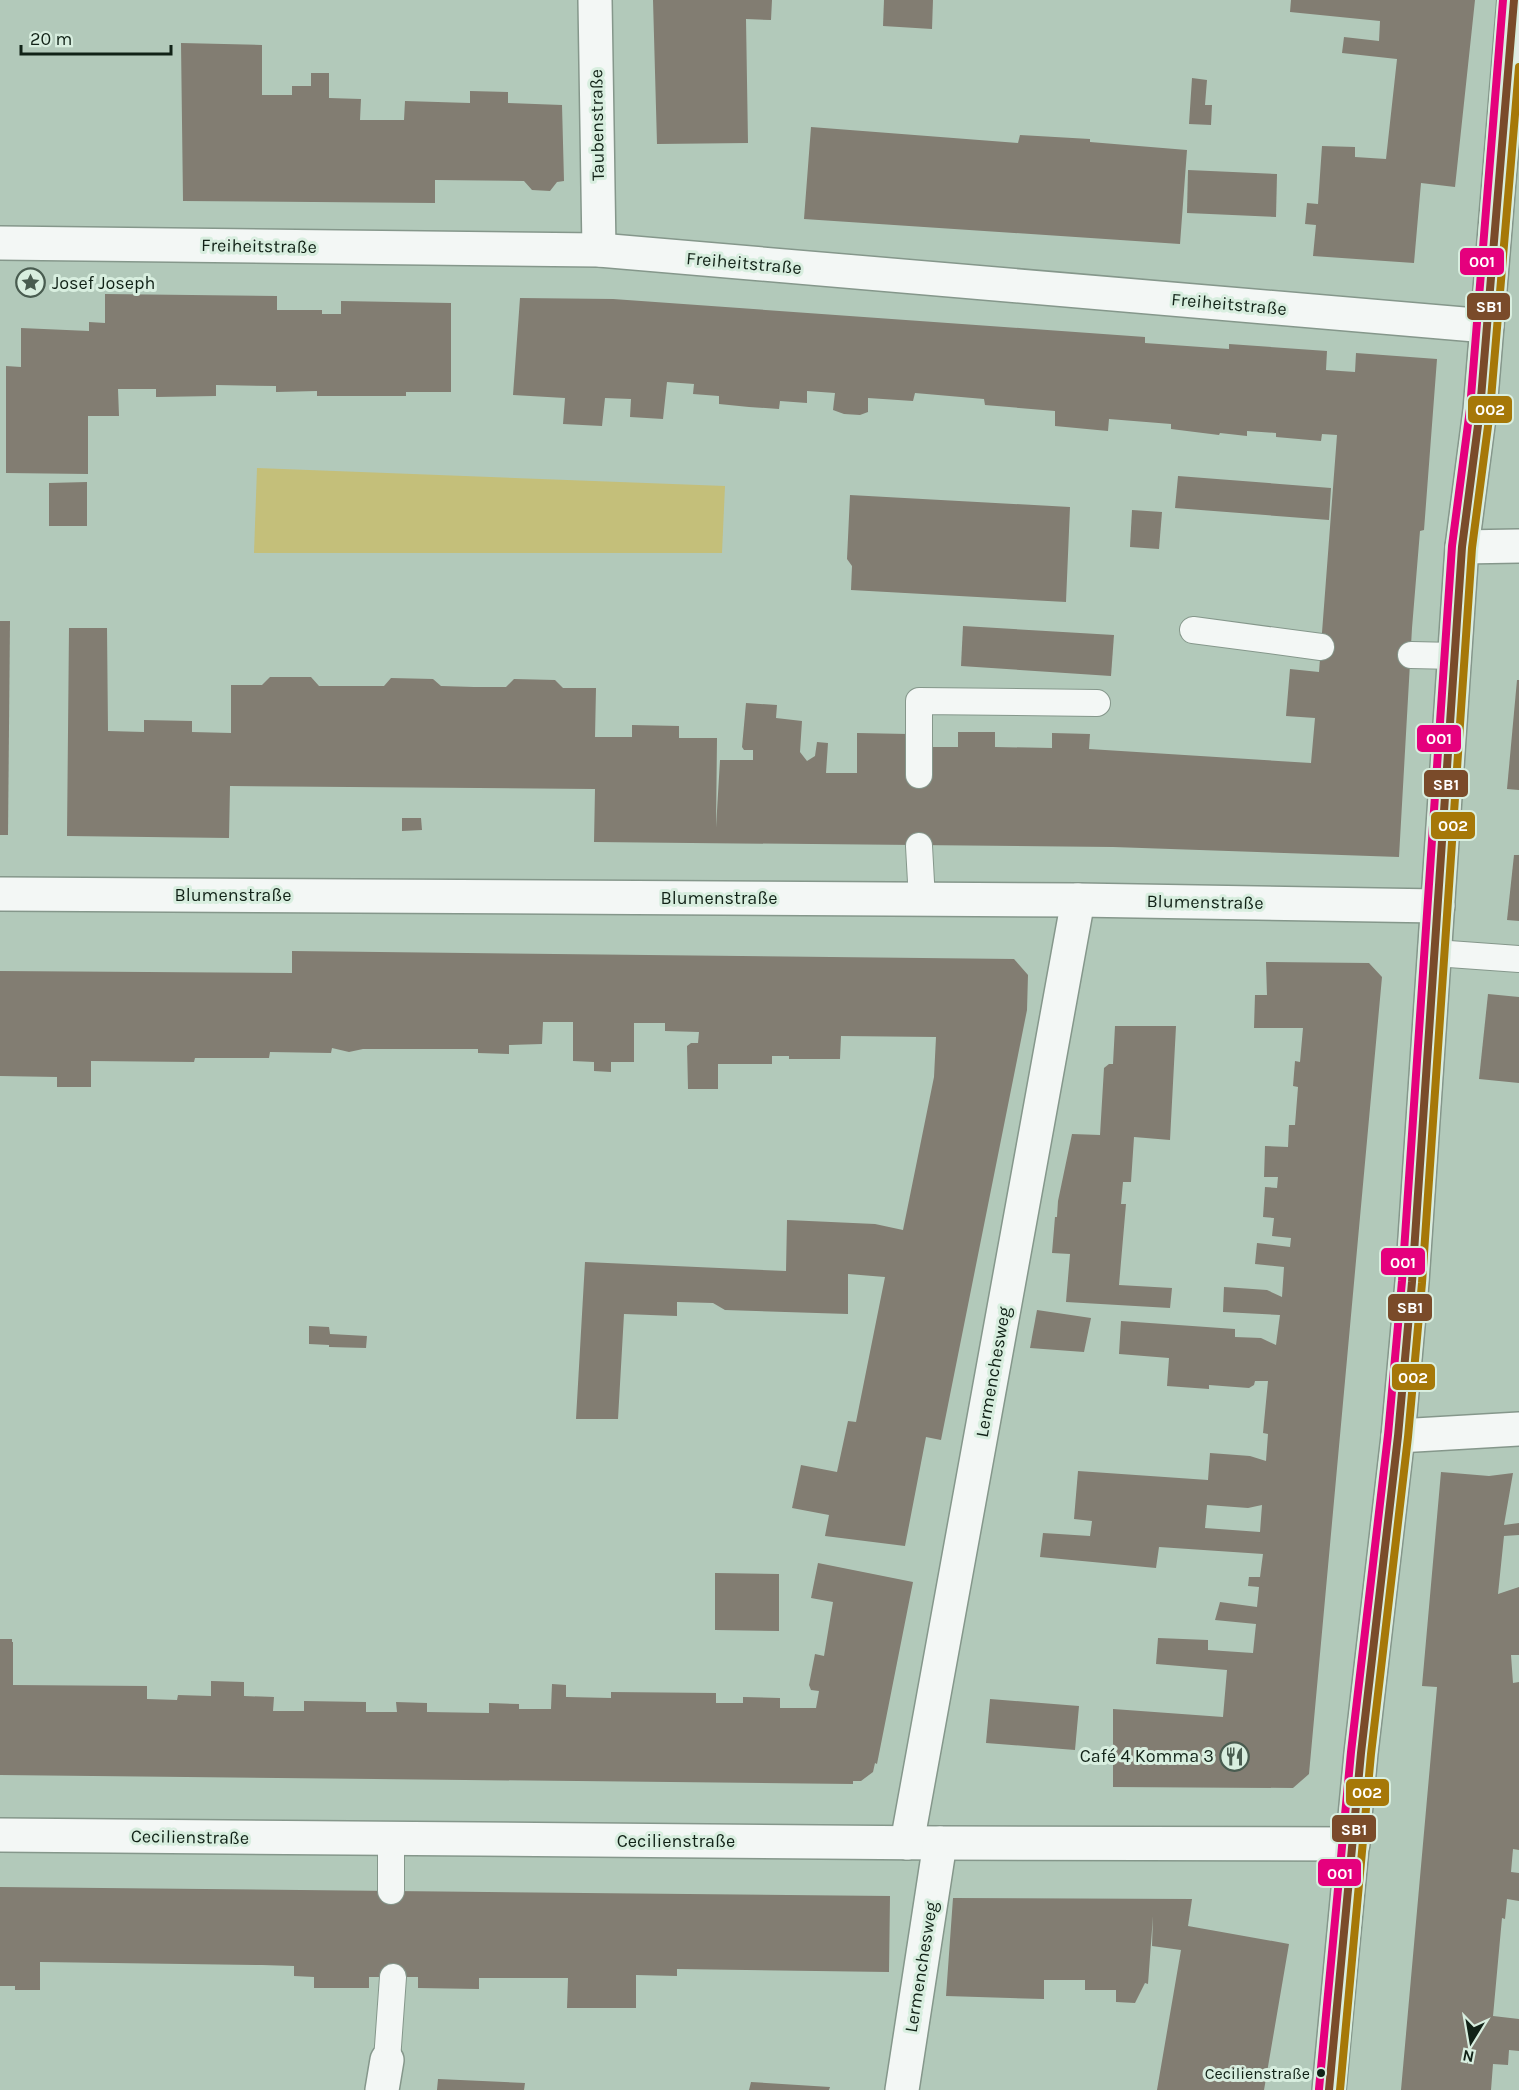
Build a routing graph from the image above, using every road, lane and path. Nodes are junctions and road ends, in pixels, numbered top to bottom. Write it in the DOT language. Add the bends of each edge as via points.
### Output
graph roads {
  1 [pos="595,0"];
  2 [pos="1514,0"];
  3 [pos="0,243"];
  4 [pos="599,250"];
  5 [pos="1487,326"];
  6 [pos="1519,546"];
  7 [pos="1462,547"];
  8 [pos="1193,630"];
  9 [pos="1321,647"];
  10 [pos="1411,655"];
  11 [pos="1455,656"];
  12 [pos="1097,703"];
  13 [pos="919,775"];
  14 [pos="919,846"];
  15 [pos="0,894"];
  16 [pos="922,900"];
  17 [pos="1078,900"];
  18 [pos="1438,906"];
  19 [pos="1435,953"];
  20 [pos="1519,959"];
  21 [pos="1519,1429"];
  22 [pos="1398,1436"];
  23 [pos="0,1835"];
  24 [pos="391,1839"];
  25 [pos="907,1843"];
  26 [pos="940,1843"];
  27 [pos="1353,1844"];
  28 [pos="391,1891"];
  29 [pos="393,1977"];
  30 [pos="384,2075"];
  31 [pos="902,2090"];
  32 [pos="1329,2090"];
  1 -- 4 [label="street, Taubenstraße"];
  2 -- 5 [label="main road"];
  3 -- 4 [label="street, Freiheitstraße"];
  4 -- 5 [label="street, Freiheitstraße"];
  5 -- 7 [label="main road"];
  6 -- 7 [label="street"];
  7 -- 11 [label="main road"];
  8 -- 9 [label="lane"];
  10 -- 11 [label="lane"];
  11 -- 18 [label="main road"];
  12 -- 13 [label="lane" via="919,701"];
  14 -- 16 [label="lane"];
  15 -- 16 [label="street, Blumenstraße"];
  16 -- 17 [label="street, Blumenstraße"];
  17 -- 18 [label="street, Blumenstraße"];
  17 -- 25 [label="street, Lermenchesweg"];
  18 -- 19 [label="main road"];
  19 -- 20 [label="lane"];
  19 -- 22 [label="main road"];
  21 -- 22 [label="street"];
  22 -- 27 [label="main road"];
  23 -- 24 [label="street, Cecilienstraße"];
  24 -- 25 [label="street, Cecilienstraße"];
  24 -- 28 [label="lane"];
  25 -- 26 [label="street, Cecilienstraße"];
  26 -- 27 [label="street, Cecilienstraße"];
  26 -- 31 [label="street, Lermenchesweg"];
  27 -- 32 [label="main road"];
  29 -- 30 [label="lane"];
}
